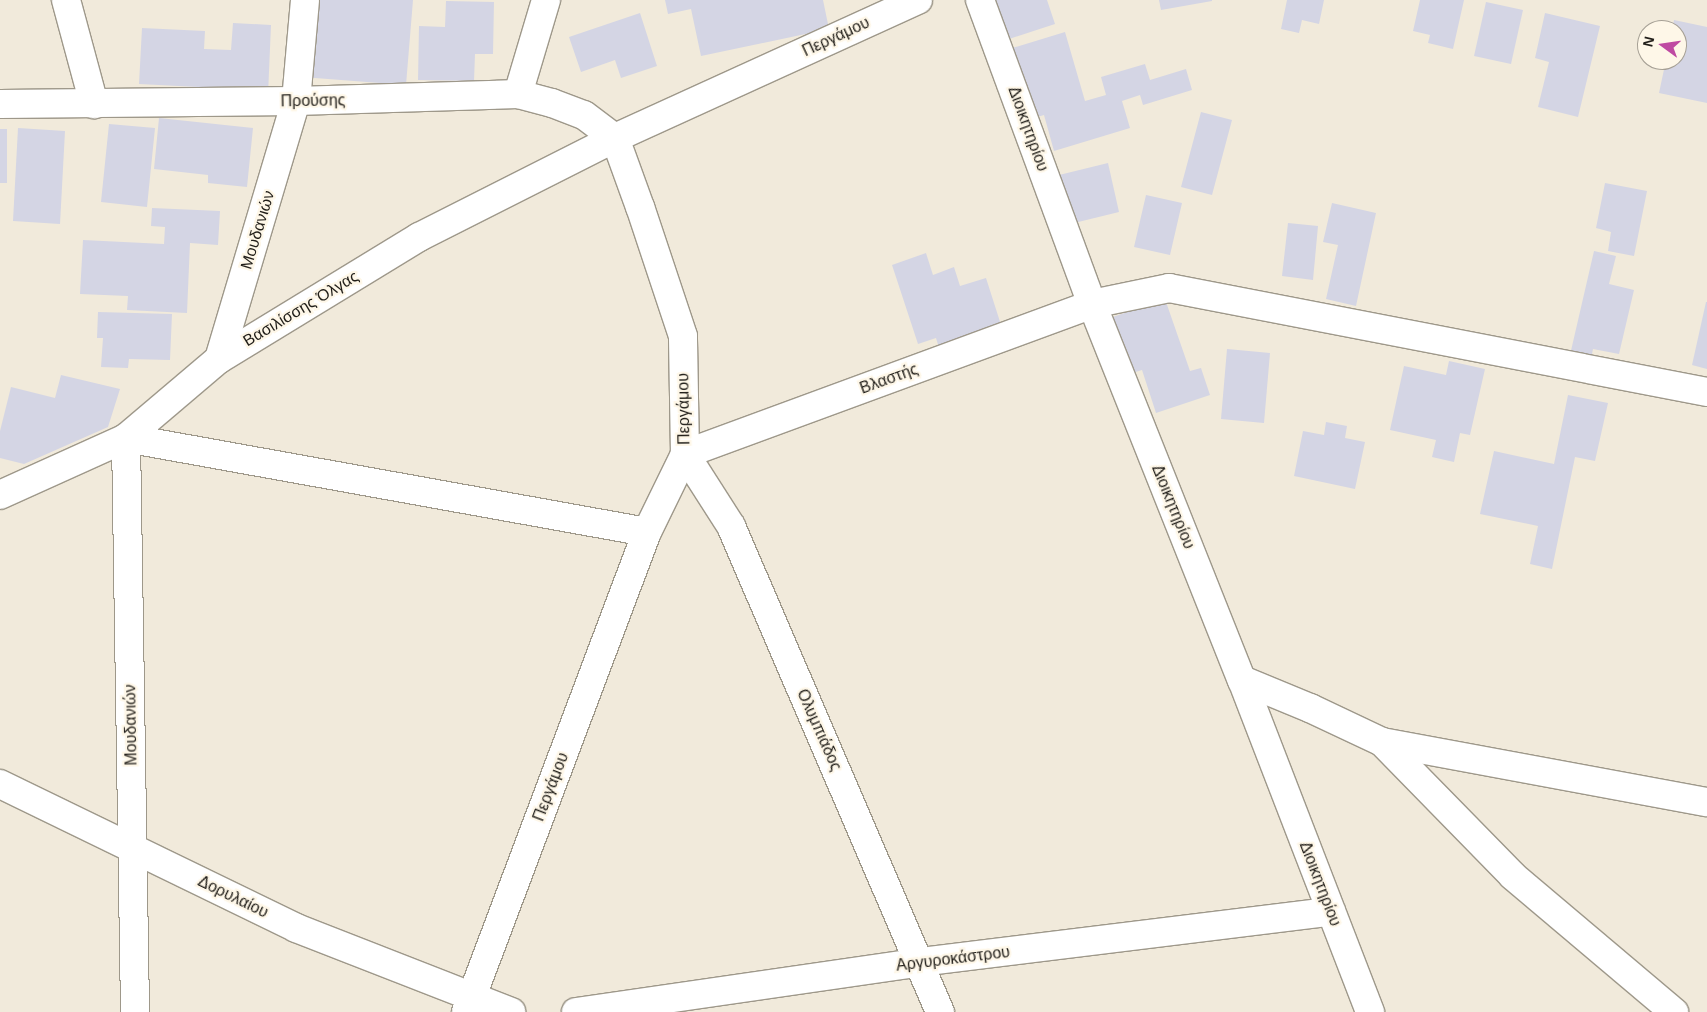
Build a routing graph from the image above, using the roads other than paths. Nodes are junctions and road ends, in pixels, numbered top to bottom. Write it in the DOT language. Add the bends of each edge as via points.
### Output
graph roads {
  1 [pos="66,0"];
  2 [pos="305,0"];
  3 [pos="546,0"];
  4 [pos="918,0"];
  5 [pos="980,0"];
  6 [pos="518,94"];
  7 [pos="296,101"];
  8 [pos="0,104"];
  9 [pos="94,104"];
  10 [pos="614,138"];
  11 [pos="1092,304"];
  12 [pos="219,359"];
  13 [pos="1707,392"];
  14 [pos="126,438"];
  15 [pos="685,454"];
  16 [pos="0,495"];
  17 [pos="647,532"];
  18 [pos="1242,680"];
  19 [pos="1382,742"];
  20 [pos="0,784"];
  21 [pos="1707,802"];
  22 [pos="133,849"];
  23 [pos="1331,912"];
  24 [pos="921,962"];
  25 [pos="469,1007"];
  26 [pos="135,1012"];
  27 [pos="511,1012"];
  28 [pos="576,1012"];
  29 [pos="940,1012"];
  30 [pos="1370,1012"];
  31 [pos="1674,1012"];
  1 -- 9 [label="street"];
  2 -- 7 [label="street, Μουδανιών"];
  3 -- 6 [label="street"];
  4 -- 10 [label="street, Περγάμου"];
  5 -- 11 [label="street, Διοικητηρίου"];
  6 -- 7 [label="street, Προύσης"];
  6 -- 10 [label="street, Προύσης" via="584,115"];
  7 -- 9 [label="street, Προύσης"];
  7 -- 12 [label="street, Μουδανιών"];
  8 -- 9 [label="street, Προύσης"];
  10 -- 12 [label="street, Βασιλίσσης Όλγας" via="419,237"];
  10 -- 15 [label="street, Περγάμου" via="683,336"];
  11 -- 13 [label="street, Βλαστής" via="1170,288"];
  11 -- 15 [label="street, Βλαστής"];
  11 -- 18 [label="street, Διοικητηρίου"];
  12 -- 14 [label="street, Βασιλίσσης Όλγας"];
  14 -- 16 [label="street, Βασιλίσσης Όλγας"];
  14 -- 17 [label="street"];
  14 -- 22 [label="street, Μουδανιών"];
  15 -- 17 [label="street, Περγάμου"];
  15 -- 24 [label="street, Ολυμπιάδος" via="731,526"];
  17 -- 25 [label="street, Περγάμου"];
  18 -- 19 [label="street"];
  18 -- 23 [label="street, Διοικητηρίου"];
  19 -- 21 [label="street"];
  19 -- 31 [label="street" via="1513,876"];
  20 -- 22 [label="street, Δορυλαίου"];
  22 -- 25 [label="street, Δορυλαίου"];
  22 -- 26 [label="street, Μουδανιών"];
  23 -- 24 [label="street, Αργυροκάστρου"];
  23 -- 30 [label="street, Διοικητηρίου"];
  24 -- 28 [label="street, Αργυροκάστρου"];
  24 -- 29 [label="street, Ολυμπιάδος"];
  25 -- 27 [label="street"];
}
